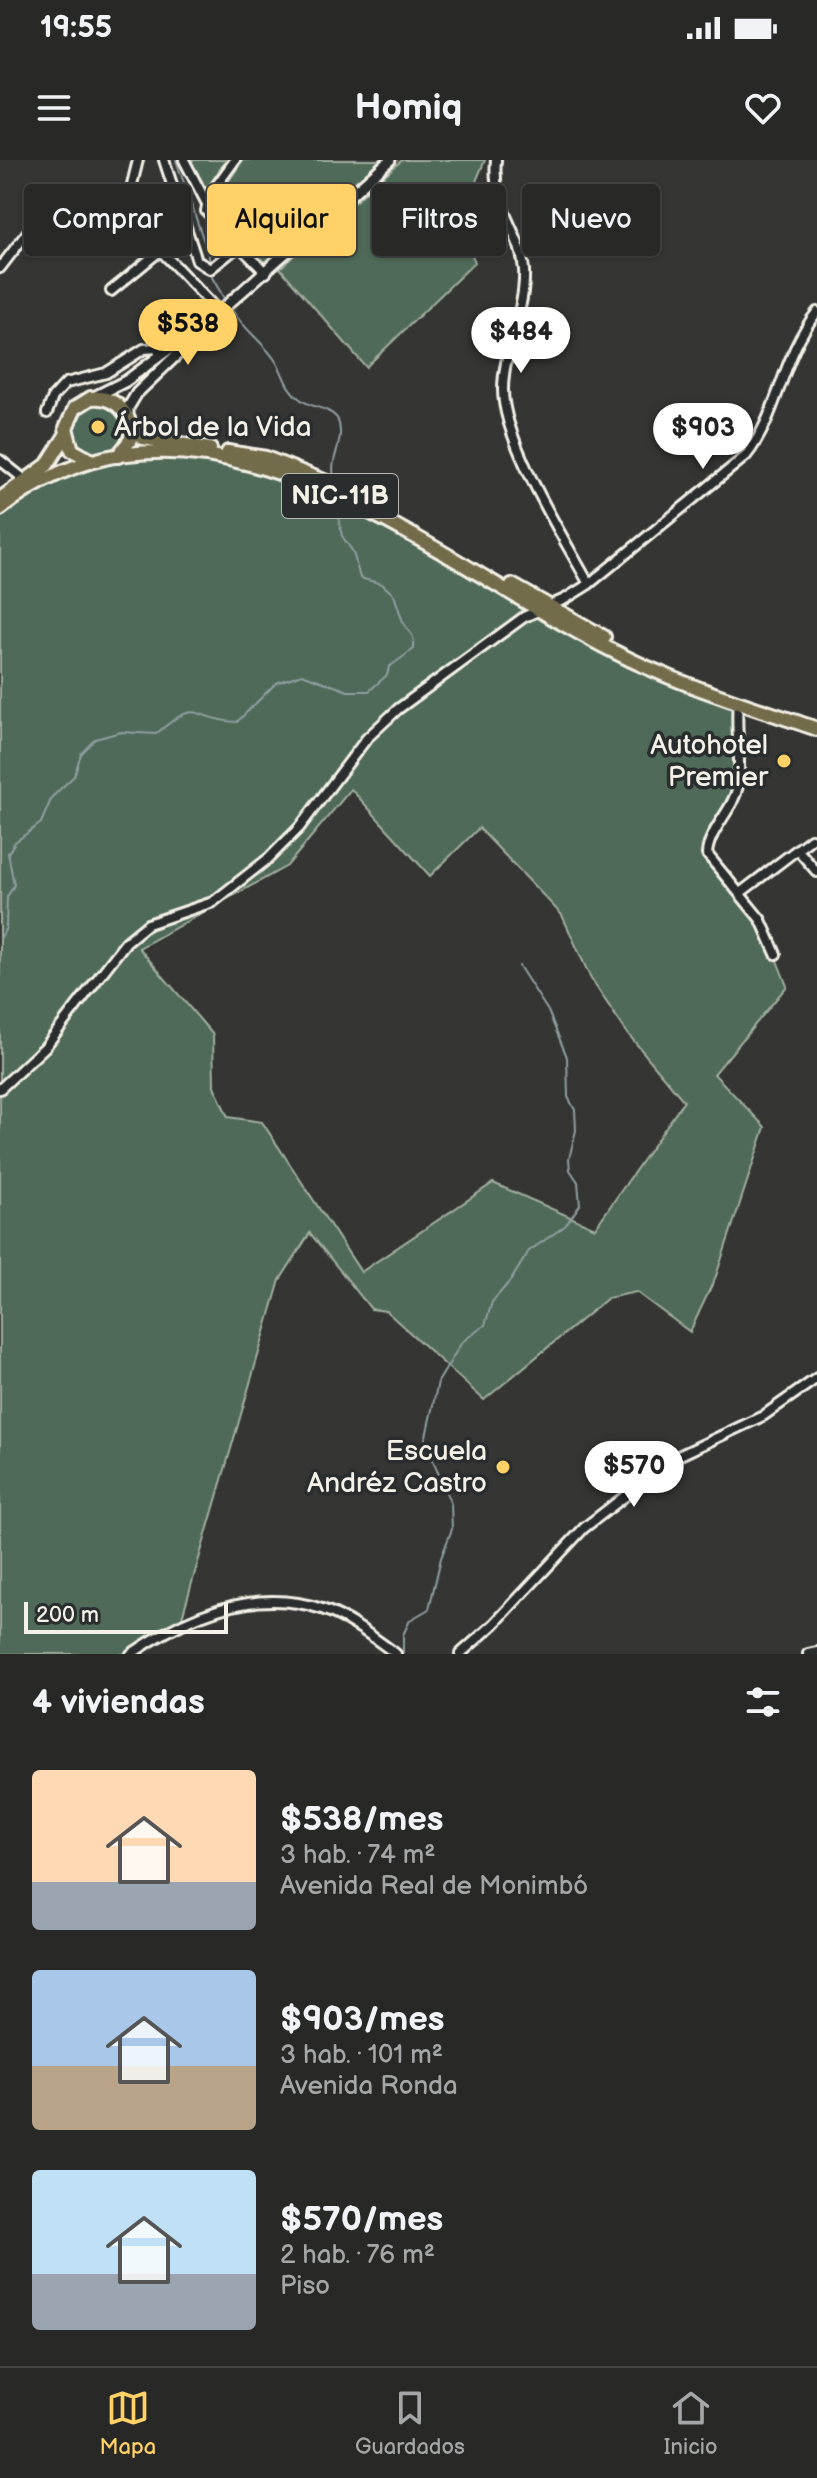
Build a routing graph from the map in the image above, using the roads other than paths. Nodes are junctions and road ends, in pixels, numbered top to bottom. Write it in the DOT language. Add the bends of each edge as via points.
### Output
graph roads {
  1 [pos="138,160"];
  2 [pos="164,160"];
  3 [pos="184,160"];
  4 [pos="235,160"];
  5 [pos="390,160"];
  6 [pos="496,160"];
  7 [pos="130,184"];
  8 [pos="206,202"];
  9 [pos="207,212"];
  10 [pos="24,237"];
  11 [pos="154,256"];
  12 [pos="167,256"];
  13 [pos="226,256"];
  14 [pos="250,256"];
  15 [pos="0,268"];
  16 [pos="266,273"];
  17 [pos="111,291"];
  18 [pos="219,312"];
  19 [pos="817,312"];
  20 [pos="161,355"];
  21 [pos="94,397"];
  22 [pos="47,413"];
  23 [pos="129,422"];
  24 [pos="66,435"];
  25 [pos="118,456"];
  26 [pos="0,460"];
  27 [pos="92,461"];
  28 [pos="25,480"];
  29 [pos="0,499"];
  30 [pos="0,509"];
  31 [pos="589,584"];
  32 [pos="544,608"];
  33 [pos="738,703"];
  34 [pos="817,722"];
  35 [pos="817,729"];
  36 [pos="811,839"];
  37 [pos="797,849"];
  38 [pos="817,872"];
  39 [pos="740,893"];
  40 [pos="776,954"];
  41 [pos="0,1089"];
  42 [pos="817,1378"];
  43 [pos="817,1652"];
  44 [pos="131,1654"];
  45 [pos="396,1654"];
  46 [pos="460,1654"];
  47 [pos="808,1654"];
  1 -- 7 [label="street"];
  2 -- 13 [label="street" via="197,261 210,269"];
  3 -- 8 [label="street"];
  4 -- 8 [label="street"];
  5 -- 16 [label="street"];
  6 -- 31 [label="street" via="495,190 524,273 504,405 541,496"];
  8 -- 9 [label="street"];
  10 -- 15 [label="street"];
  11 -- 17 [label="street"];
  12 -- 18 [label="street"];
  14 -- 16 [label="street"];
  16 -- 18 [label="street"];
  18 -- 20 [label="street"];
  18 -- 23 [label="street" via="132,400"];
  19 -- 31 [label="street" via="783,368 761,436 746,456"];
  20 -- 21 [label="street"];
  20 -- 22 [label="street" via="156,348 144,349 111,371 66,383"];
  21 -- 23 [label="highway, NIC-11B" via="113,402"];
  21 -- 24 [label="highway" via="75,408"];
  23 -- 25 [label="highway" via="129,445"];
  23 -- 32 [label="highway, NIC-11B" via="143,438 266,458 312,474"];
  24 -- 27 [label="highway" via="72,450"];
  24 -- 28 [label="highway" via="50,462"];
  25 -- 27 [label="highway, NIC-11B"];
  25 -- 32 [label="highway, NIC-11B" via="192,455 285,473 336,493"];
  26 -- 28 [label="street"];
  27 -- 30 [label="highway, NIC-11B" via="38,484"];
  28 -- 29 [label="highway"];
  31 -- 32 [label="street"];
  32 -- 33 [label="highway, NIC-11B" via="637,663"];
  32 -- 34 [label="highway, NIC-11B" via="674,672"];
  32 -- 41 [label="street" via="398,709 367,738 299,828 269,858 213,902 148,924 126,942 45,1047"];
  33 -- 35 [label="highway, NIC-11B"];
  33 -- 39 [label="street" via="739,781 733,805 707,854"];
  36 -- 37 [label="street"];
  37 -- 38 [label="street"];
  37 -- 39 [label="street"];
  39 -- 40 [label="street" via="761,920"];
  42 -- 46 [label="street" via="763,1416 674,1458 584,1528"];
  43 -- 47 [label="street"];
  44 -- 45 [label="street" via="200,1615 268,1602 322,1609"];
}
